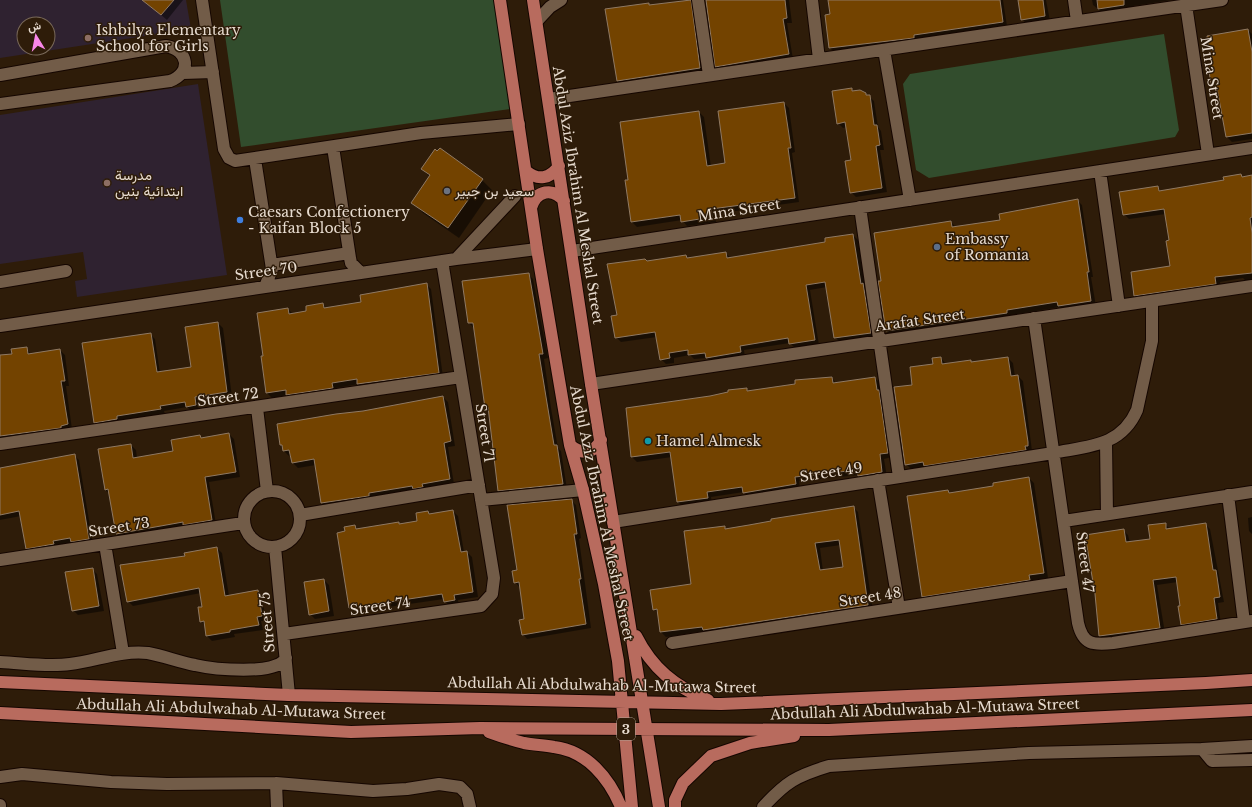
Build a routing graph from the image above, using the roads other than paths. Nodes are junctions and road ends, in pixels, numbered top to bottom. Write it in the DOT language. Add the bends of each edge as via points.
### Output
graph roads {
  1 [pos="202,0"];
  2 [pos="500,0"];
  3 [pos="533,0"];
  4 [pos="561,0"];
  5 [pos="698,0"];
  6 [pos="812,0"];
  7 [pos="1074,0"];
  8 [pos="1222,0"];
  9 [pos="1186,5"];
  10 [pos="537,21"];
  11 [pos="1077,21"];
  12 [pos="884,50"];
  13 [pos="819,59"];
  14 [pos="213,72"];
  15 [pos="183,73"];
  16 [pos="0,75"];
  17 [pos="709,75"];
  18 [pos="548,99"];
  19 [pos="0,104"];
  20 [pos="519,124"];
  21 [pos="333,147"];
  22 [pos="1252,148"];
  23 [pos="1208,154"];
  24 [pos="255,159"];
  25 [pos="558,166"];
  26 [pos="526,171"];
  27 [pos="1100,171"];
  28 [pos="515,196"];
  29 [pos="910,200"];
  30 [pos="564,201"];
  31 [pos="860,207"];
  32 [pos="531,208"];
  33 [pos="537,248"];
  34 [pos="572,251"];
  35 [pos="349,253"];
  36 [pos="456,259"];
  37 [pos="442,261"];
  38 [pos="272,265"];
  39 [pos="66,272"];
  40 [pos="361,273"];
  41 [pos="0,282"];
  42 [pos="1252,286"];
  43 [pos="265,287"];
  44 [pos="1152,301"];
  45 [pos="1119,306"];
  46 [pos="1034,318"];
  47 [pos="0,326"];
  48 [pos="879,341"];
  49 [pos="461,377"];
  50 [pos="591,384"];
  51 [pos="257,408"];
  52 [pos="601,440"];
  53 [pos="1106,442"];
  54 [pos="0,444"];
  55 [pos="570,445"];
  56 [pos="1053,453"];
  57 [pos="899,477"];
  58 [pos="878,480"];
  59 [pos="479,485"];
  60 [pos="583,490"];
  61 [pos="268,491"];
  62 [pos="1252,492"];
  63 [pos="1228,495"];
  64 [pos="481,500"];
  65 [pos="1107,514"];
  66 [pos="300,515"];
  67 [pos="1064,521"];
  68 [pos="613,522"];
  69 [pos="243,523"];
  70 [pos="105,544"];
  71 [pos="275,547"];
  72 [pos="0,560"];
  73 [pos="1072,581"];
  74 [pos="481,606"];
  75 [pos="899,608"];
  76 [pos="1248,622"];
  77 [pos="631,624"];
  78 [pos="284,634"];
  79 [pos="672,642"];
  80 [pos="123,653"];
  81 [pos="286,658"];
  82 [pos="0,662"];
  83 [pos="1252,680"];
  84 [pos="0,682"];
  85 [pos="289,695"];
  86 [pos="622,701"];
  87 [pos="643,702"];
  88 [pos="721,704"];
  89 [pos="1252,710"];
  90 [pos="0,713"];
  91 [pos="480,728"];
  92 [pos="624,729"];
  93 [pos="646,729"];
  94 [pos="830,730"];
  95 [pos="1252,746"];
  96 [pos="1202,749"];
  97 [pos="1252,760"];
  98 [pos="0,777"];
  99 [pos="276,783"];
  100 [pos="277,807"];
  101 [pos="470,807"];
  102 [pos="621,807"];
  103 [pos="632,807"];
  104 [pos="659,807"];
  105 [pos="675,807"];
  106 [pos="763,807"];
  1 -- 14 [label="street"];
  2 -- 20 [label="main road, Abdul Aziz Ibrahim Al Meshal Street"];
  3 -- 10 [label="main road, Abdul Aziz Ibrahim Al Meshal Street"];
  4 -- 10 [label="street"];
  5 -- 17 [label="street"];
  6 -- 13 [label="street"];
  7 -- 11 [label="street"];
  8 -- 9 [label="street"];
  9 -- 11 [label="street"];
  9 -- 23 [label="street, Mina Street"];
  10 -- 18 [label="main road, Abdul Aziz Ibrahim Al Meshal Street"];
  11 -- 12 [label="street"];
  12 -- 13 [label="street"];
  12 -- 29 [label="street"];
  13 -- 17 [label="street"];
  14 -- 15 [label="street"];
  14 -- 24 [label="street" via="226,154 235,161"];
  15 -- 16 [label="street" via="184,58 174,47 166,46"];
  15 -- 19 [label="street" via="170,81"];
  17 -- 18 [label="street"];
  18 -- 25 [label="main road, Abdul Aziz Ibrahim Al Meshal Street"];
  20 -- 21 [label="street" via="422,133"];
  20 -- 26 [label="main road, Abdul Aziz Ibrahim Al Meshal Street"];
  21 -- 24 [label="street"];
  21 -- 35 [label="street"];
  22 -- 23 [label="street, Mina Street"];
  23 -- 27 [label="street, Mina Street"];
  24 -- 38 [label="street"];
  25 -- 26 [label="main road" via="550,176 544,178 537,178"];
  25 -- 30 [label="main road, Abdul Aziz Ibrahim Al Meshal Street"];
  26 -- 32 [label="main road, Abdul Aziz Ibrahim Al Meshal Street"];
  27 -- 29 [label="street, Mina Street"];
  27 -- 45 [label="street"];
  28 -- 36 [label="street"];
  29 -- 31 [label="street, Mina Street"];
  30 -- 32 [label="main road" via="553,192 545,192 533,200"];
  30 -- 34 [label="main road, Abdul Aziz Ibrahim Al Meshal Street"];
  31 -- 34 [label="street, Mina Street"];
  31 -- 48 [label="street"];
  32 -- 33 [label="main road, Abdul Aziz Ibrahim Al Meshal Street"];
  33 -- 36 [label="street, Street 70"];
  33 -- 55 [label="main road, Abdul Aziz Ibrahim Al Meshal Street"];
  34 -- 50 [label="main road, Abdul Aziz Ibrahim Al Meshal Street"];
  35 -- 38 [label="street"];
  35 -- 40 [label="street" via="351,263"];
  36 -- 37 [label="street, Street 70"];
  37 -- 40 [label="street, Street 70"];
  37 -- 49 [label="street, Street 71"];
  38 -- 43 [label="street" via="271,275"];
  39 -- 41 [label="street"];
  40 -- 43 [label="street, Street 70"];
  42 -- 44 [label="street, Arafat Street"];
  43 -- 47 [label="street, Street 70"];
  44 -- 45 [label="street, Arafat Street"];
  44 -- 53 [label="street, Street 49" via="1152,341 1137,410 1126,430"];
  45 -- 46 [label="street, Arafat Street"];
  46 -- 48 [label="street, Arafat Street"];
  46 -- 56 [label="street, Street 47"];
  48 -- 50 [label="street, Arafat Street"];
  48 -- 57 [label="street"];
  49 -- 51 [label="street, Street 72"];
  49 -- 59 [label="street, Street 71"];
  50 -- 52 [label="main road, Abdul Aziz Ibrahim Al Meshal Street"];
  51 -- 54 [label="street, Street 72"];
  51 -- 61 [label="street"];
  52 -- 55 [label="main road" via="594,450 588,452 574,450"];
  52 -- 68 [label="main road, Abdul Aziz Ibrahim Al Meshal Street"];
  53 -- 56 [label="street, Street 49"];
  53 -- 65 [label="street"];
  55 -- 60 [label="main road, Abdul Aziz Ibrahim Al Meshal Street"];
  56 -- 57 [label="street, Street 49"];
  56 -- 67 [label="street, Street 47"];
  57 -- 58 [label="street, Street 49"];
  58 -- 68 [label="street, Street 49"];
  58 -- 75 [label="street"];
  59 -- 64 [label="street, Street 71"];
  59 -- 66 [label="street"];
  60 -- 64 [label="street"];
  60 -- 86 [label="main road, Abdul Aziz Ibrahim Al Meshal Street" via="604,584 618,661"];
  61 -- 66 [label="street" via="289,496"];
  61 -- 69 [label="street" via="257,494 249,502 244,512"];
  62 -- 63 [label="street"];
  63 -- 65 [label="street"];
  63 -- 76 [label="street"];
  64 -- 74 [label="street, Street 71" via="494,578 492,594"];
  65 -- 67 [label="street"];
  66 -- 71 [label="street" via="299,526 294,536 286,543"];
  67 -- 73 [label="street, Street 47"];
  68 -- 77 [label="main road, Abdul Aziz Ibrahim Al Meshal Street"];
  69 -- 70 [label="street, Street 73"];
  69 -- 71 [label="street" via="254,542"];
  70 -- 72 [label="street, Street 73"];
  70 -- 80 [label="street"];
  71 -- 78 [label="street, Street 75"];
  73 -- 75 [label="street, Street 48"];
  73 -- 76 [label="street, Street 47" via="1079,629 1089,643 1098,645"];
  74 -- 78 [label="street, Street 74"];
  75 -- 79 [label="street, Street 48"];
  77 -- 87 [label="main road, Abdul Aziz Ibrahim Al Meshal Street"];
  77 -- 88 [label="main road" via="641,646 663,674 684,690"];
  78 -- 81 [label="street, Street 75"];
  80 -- 81 [label="street" via="147,653 195,666 252,670 273,667 284,662"];
  80 -- 82 [label="street" via="55,665"];
  81 -- 85 [label="street, Street 75"];
  83 -- 88 [label="main road, Abdullah Ali Abdulwahab Al-Mutawa Street / 3"];
  84 -- 85 [label="main road, Abdullah Ali Abdulwahab Al-Mutawa Street / 3"];
  85 -- 86 [label="main road, Abdullah Ali Abdulwahab Al-Mutawa Street / 3"];
  86 -- 87 [label="main road, Abdullah Ali Abdulwahab Al-Mutawa Street / 3"];
  86 -- 92 [label="main road, Abdul Aziz Ibrahim Al Meshal Street"];
  87 -- 88 [label="main road, Abdullah Ali Abdulwahab Al-Mutawa Street / 3"];
  87 -- 93 [label="main road, Abdul Aziz Ibrahim Al Meshal Street"];
  89 -- 94 [label="main road, Abdullah Ali Abdulwahab Al-Mutawa Street / 3"];
  90 -- 91 [label="main road, Abdullah Ali Abdulwahab Al-Mutawa Street / 3" via="352,732"];
  91 -- 92 [label="main road, Abdullah Ali Abdulwahab Al-Mutawa Street / 3"];
  91 -- 102 [label="main road" via="524,743 569,750 601,772"];
  92 -- 93 [label="main road, Abdullah Ali Abdulwahab Al-Mutawa Street / 3"];
  92 -- 103 [label="main road, Abdul Aziz Ibrahim Al Meshal Street"];
  93 -- 94 [label="main road, Abdullah Ali Abdulwahab Al-Mutawa Street / 3"];
  93 -- 104 [label="main road, Abdul Aziz Ibrahim Al Meshal Street"];
  94 -- 105 [label="main road" via="750,743 711,756 683,783 675,800"];
  95 -- 96 [label="street"];
  96 -- 97 [label="street" via="1212,761"];
  96 -- 106 [label="street" via="1029,753 828,766 800,775 779,790"];
  98 -- 99 [label="street" via="22,774 139,783"];
  99 -- 100 [label="street"];
  99 -- 101 [label="street" via="373,791 440,784 460,787 467,794"];
}
